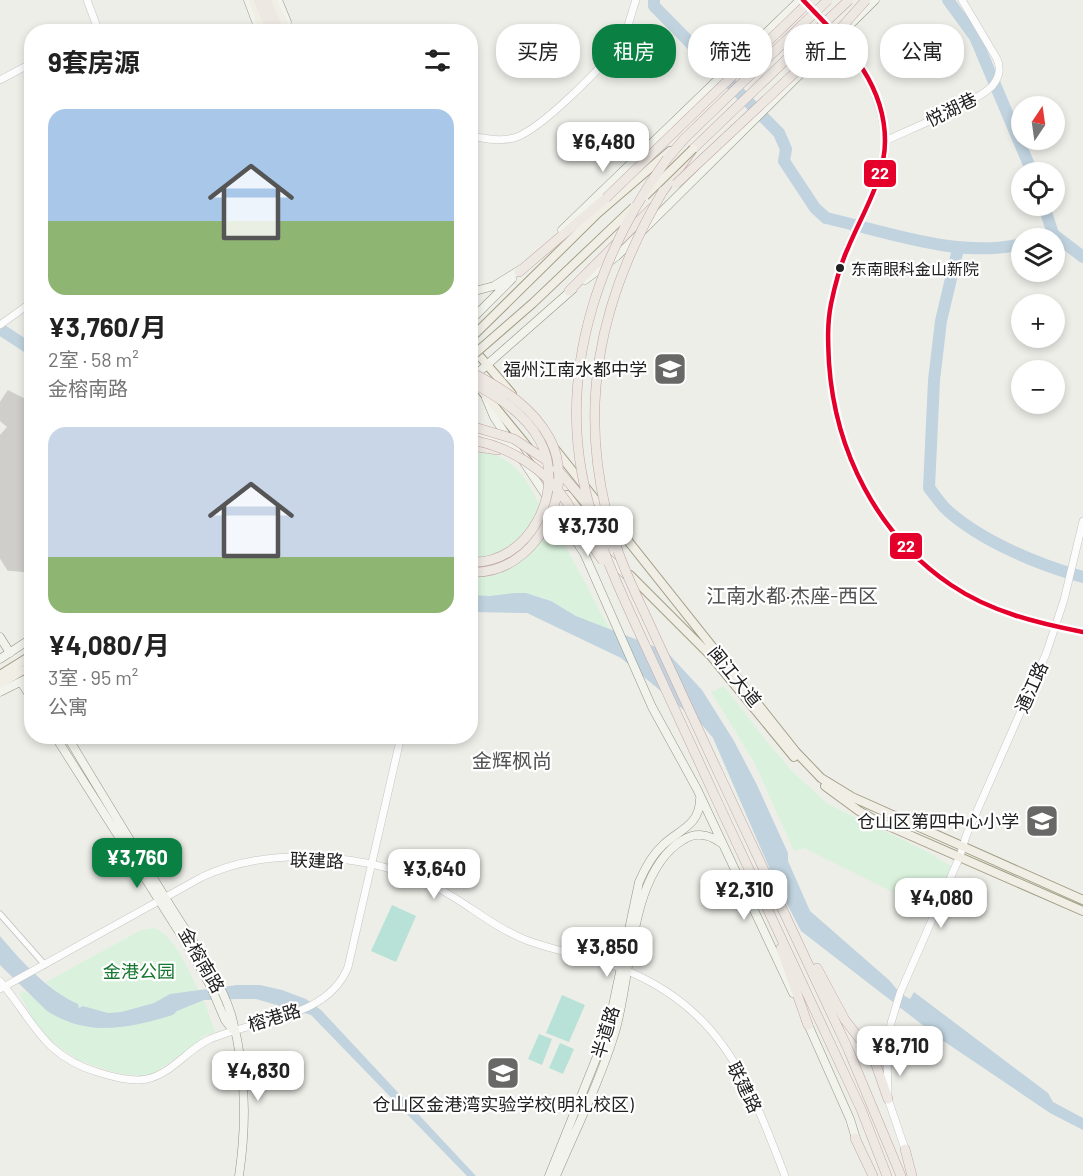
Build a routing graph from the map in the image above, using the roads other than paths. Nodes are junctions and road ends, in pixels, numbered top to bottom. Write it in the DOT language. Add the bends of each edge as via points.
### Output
graph roads {
  1 [pos="87,0"];
  2 [pos="248,0"];
  3 [pos="253,0"];
  4 [pos="258,0"];
  5 [pos="266,0"];
  6 [pos="272,0"];
  7 [pos="278,0"];
  8 [pos="636,0"];
  9 [pos="802,0"];
  10 [pos="811,0"];
  11 [pos="828,0"];
  12 [pos="849,0"];
  13 [pos="866,0"];
  14 [pos="875,0"];
  15 [pos="962,0"];
  16 [pos="96,24"];
  17 [pos="259,24"];
  18 [pos="260,24"];
  19 [pos="268,24"];
  20 [pos="276,24"];
  21 [pos="285,24"];
  22 [pos="286,24"];
  23 [pos="825,24"];
  24 [pos="852,24"];
  25 [pos="24,67"];
  26 [pos="868,77"];
  27 [pos="798,78"];
  28 [pos="0,80"];
  29 [pos="478,137"];
  30 [pos="684,139"];
  31 [pos="885,141"];
  32 [pos="693,150"];
  33 [pos="519,272"];
  34 [pos="478,290"];
  35 [pos="569,291"];
  36 [pos="24,308"];
  37 [pos="478,313"];
  38 [pos="0,325"];
  39 [pos="478,331"];
  40 [pos="478,351"];
  41 [pos="478,353"];
  42 [pos="488,364"];
  43 [pos="478,373"];
  44 [pos="478,376"];
  45 [pos="478,384"];
  46 [pos="478,388"];
  47 [pos="485,396"];
  48 [pos="478,428"];
  49 [pos="478,432"];
  50 [pos="497,432"];
  51 [pos="478,434"];
  52 [pos="478,442"];
  53 [pos="478,447"];
  54 [pos="510,452"];
  55 [pos="520,455"];
  56 [pos="557,510"];
  57 [pos="1083,521"];
  58 [pos="478,562"];
  59 [pos="623,565"];
  60 [pos="609,568"];
  61 [pos="478,573"];
  62 [pos="637,585"];
  63 [pos="1056,627"];
  64 [pos="1083,632"];
  65 [pos="0,637"];
  66 [pos="24,643"];
  67 [pos="10,653"];
  68 [pos="0,659"];
  69 [pos="24,660"];
  70 [pos="24,668"];
  71 [pos="2,680"];
  72 [pos="24,681"];
  73 [pos="21,682"];
  74 [pos="24,687"];
  75 [pos="0,692"];
  76 [pos="61,744"];
  77 [pos="71,744"];
  78 [pos="399,744"];
  79 [pos="700,797"];
  80 [pos="721,843"];
  81 [pos="962,846"];
  82 [pos="960,856"];
  83 [pos="373,864"];
  84 [pos="162,899"];
  85 [pos="1083,900"];
  86 [pos="1083,911"];
  87 [pos="0,914"];
  88 [pos="788,920"];
  89 [pos="775,925"];
  90 [pos="45,965"];
  91 [pos="625,970"];
  92 [pos="2,986"];
  93 [pos="808,1025"];
  94 [pos="233,1030"];
  95 [pos="888,1099"];
  96 [pos="855,1138"];
  97 [pos="905,1149"];
  98 [pos="239,1176"];
  99 [pos="549,1176"];
  100 [pos="556,1176"];
  101 [pos="785,1176"];
  102 [pos="868,1176"];
  103 [pos="873,1176"];
  104 [pos="887,1176"];
  105 [pos="901,1176"];
  106 [pos="912,1176"];
  107 [pos="916,1176"];
  1 -- 16 [label="street"];
  2 -- 17 [label="main road"];
  3 -- 18 [label="main road"];
  4 -- 19 [label="highway"];
  5 -- 20 [label="highway"];
  6 -- 21 [label="main road"];
  7 -- 22 [label="main road"];
  8 -- 29 [label="street" via="621,42 592,75 535,127 501,140"];
  9 -- 23 [label="street"];
  9 -- 33 [label="main road"];
  10 -- 33 [label="highway, bridge" via="606,198"];
  11 -- 30 [label="highway, bridge"];
  12 -- 32 [label="highway, bridge"];
  13 -- 35 [label="highway, bridge" via="832,38"];
  14 -- 24 [label="main road"];
  15 -- 31 [label="street, 悦湖巷" via="997,58 1000,72 990,88"];
  25 -- 28 [label="street"];
  26 -- 31 [label="street" via="880,110"];
  27 -- 35 [label="main road" via="617,256"];
  30 -- 39 [label="main road" via="598,213"];
  30 -- 60 [label="highway, bridge" via="647,186 618,238 600,280 584,342 577,406 579,450 586,494"];
  31 -- 63 [label="street" via="878,178 842,263 831,305 828,345 837,421 864,490 903,542 951,585 994,608"];
  32 -- 40 [label="main road, bridge"];
  32 -- 59 [label="highway, bridge" via="663,191 633,244 610,306 602,344 595,405 596,451 607,514"];
  33 -- 34 [label="main road"];
  33 -- 37 [label="main road"];
  35 -- 42 [label="main road"];
  36 -- 38 [label="street"];
  41 -- 42 [label="main road, 闽江大道"];
  42 -- 43 [label="main road"];
  42 -- 81 [label="main road, 闽江大道" via="796,752 821,778 852,797"];
  44 -- 61 [label="highway, bridge" via="530,410 551,441 558,472 556,501 546,527 531,548 510,564"];
  45 -- 58 [label="highway, bridge" via="523,417 541,442 548,471 546,499 537,522 523,541 505,555"];
  46 -- 47 [label="main road, 闽江大道"];
  47 -- 55 [label="main road"];
  47 -- 62 [label="main road, 闽江大道"];
  48 -- 50 [label="highway, bridge"];
  49 -- 50 [label="highway, bridge"];
  50 -- 59 [label="highway, bridge" via="531,448 561,473 591,510"];
  51 -- 55 [label="main road" via="497,440"];
  52 -- 54 [label="highway, bridge"];
  53 -- 54 [label="highway, bridge"];
  54 -- 60 [label="highway, bridge" via="553,484"];
  55 -- 56 [label="main road"];
  56 -- 62 [label="main road"];
  56 -- 79 [label="main road" via="584,553 652,707"];
  57 -- 63 [label="street, 通江路"];
  59 -- 88 [label="highway, bridge"];
  60 -- 89 [label="highway, bridge"];
  62 -- 82 [label="main road, 闽江大道" via="711,656 787,751 818,780 867,816"];
  63 -- 64 [label="street"];
  63 -- 81 [label="street, 通江路"];
  65 -- 67 [label="main road"];
  66 -- 67 [label="main road"];
  67 -- 68 [label="main road"];
  69 -- 71 [label="main road" via="10,668"];
  70 -- 71 [label="main road"];
  72 -- 73 [label="main road"];
  73 -- 74 [label="main road"];
  73 -- 75 [label="main road"];
  76 -- 84 [label="main road"];
  77 -- 84 [label="main road, 金榕南路"];
  78 -- 83 [label="street, 榕港路"];
  79 -- 80 [label="main road"];
  79 -- 91 [label="main road, 半道路" via="692,824 660,848 637,887"];
  80 -- 91 [label="main road, 半道路" via="706,835 689,837 657,863 645,889"];
  80 -- 93 [label="main road"];
  81 -- 82 [label="street, 通江路"];
  81 -- 85 [label="main road, 闽江大道"];
  82 -- 86 [label="main road, 闽江大道"];
  82 -- 95 [label="street, 通江路" via="896,1005 887,1051"];
  83 -- 84 [label="street, 联建路" via="314,857 250,862 207,874"];
  83 -- 91 [label="street, 联建路" via="435,886 524,939"];
  83 -- 94 [label="street, 榕港路" via="352,954 339,983 309,1007"];
  84 -- 90 [label="street, 联建路"];
  84 -- 94 [label="main road, 金榕南路" via="219,986"];
  87 -- 90 [label="street"];
  88 -- 95 [label="highway" via="845,1020 873,1056"];
  88 -- 105 [label="highway" via="873,1105"];
  89 -- 93 [label="highway"];
  89 -- 104 [label="highway" via="861,1109"];
  90 -- 92 [label="street, 联建路"];
  91 -- 99 [label="main road, 半道路" via="602,1049"];
  91 -- 100 [label="main road, 半道路" via="609,1049"];
  91 -- 101 [label="street, 联建路" via="683,1004 718,1038 745,1080"];
  92 -- 94 [label="street, 榕港路" via="50,1047 84,1067 127,1079 159,1075 200,1045"];
  93 -- 96 [label="main road" via="846,1108"];
  94 -- 98 [label="main road, 金榕南路" via="245,1094"];
  95 -- 97 [label="street, 通江路"];
  96 -- 102 [label="main road"];
  96 -- 103 [label="highway"];
  97 -- 106 [label="highway"];
  97 -- 107 [label="main road"];
}
